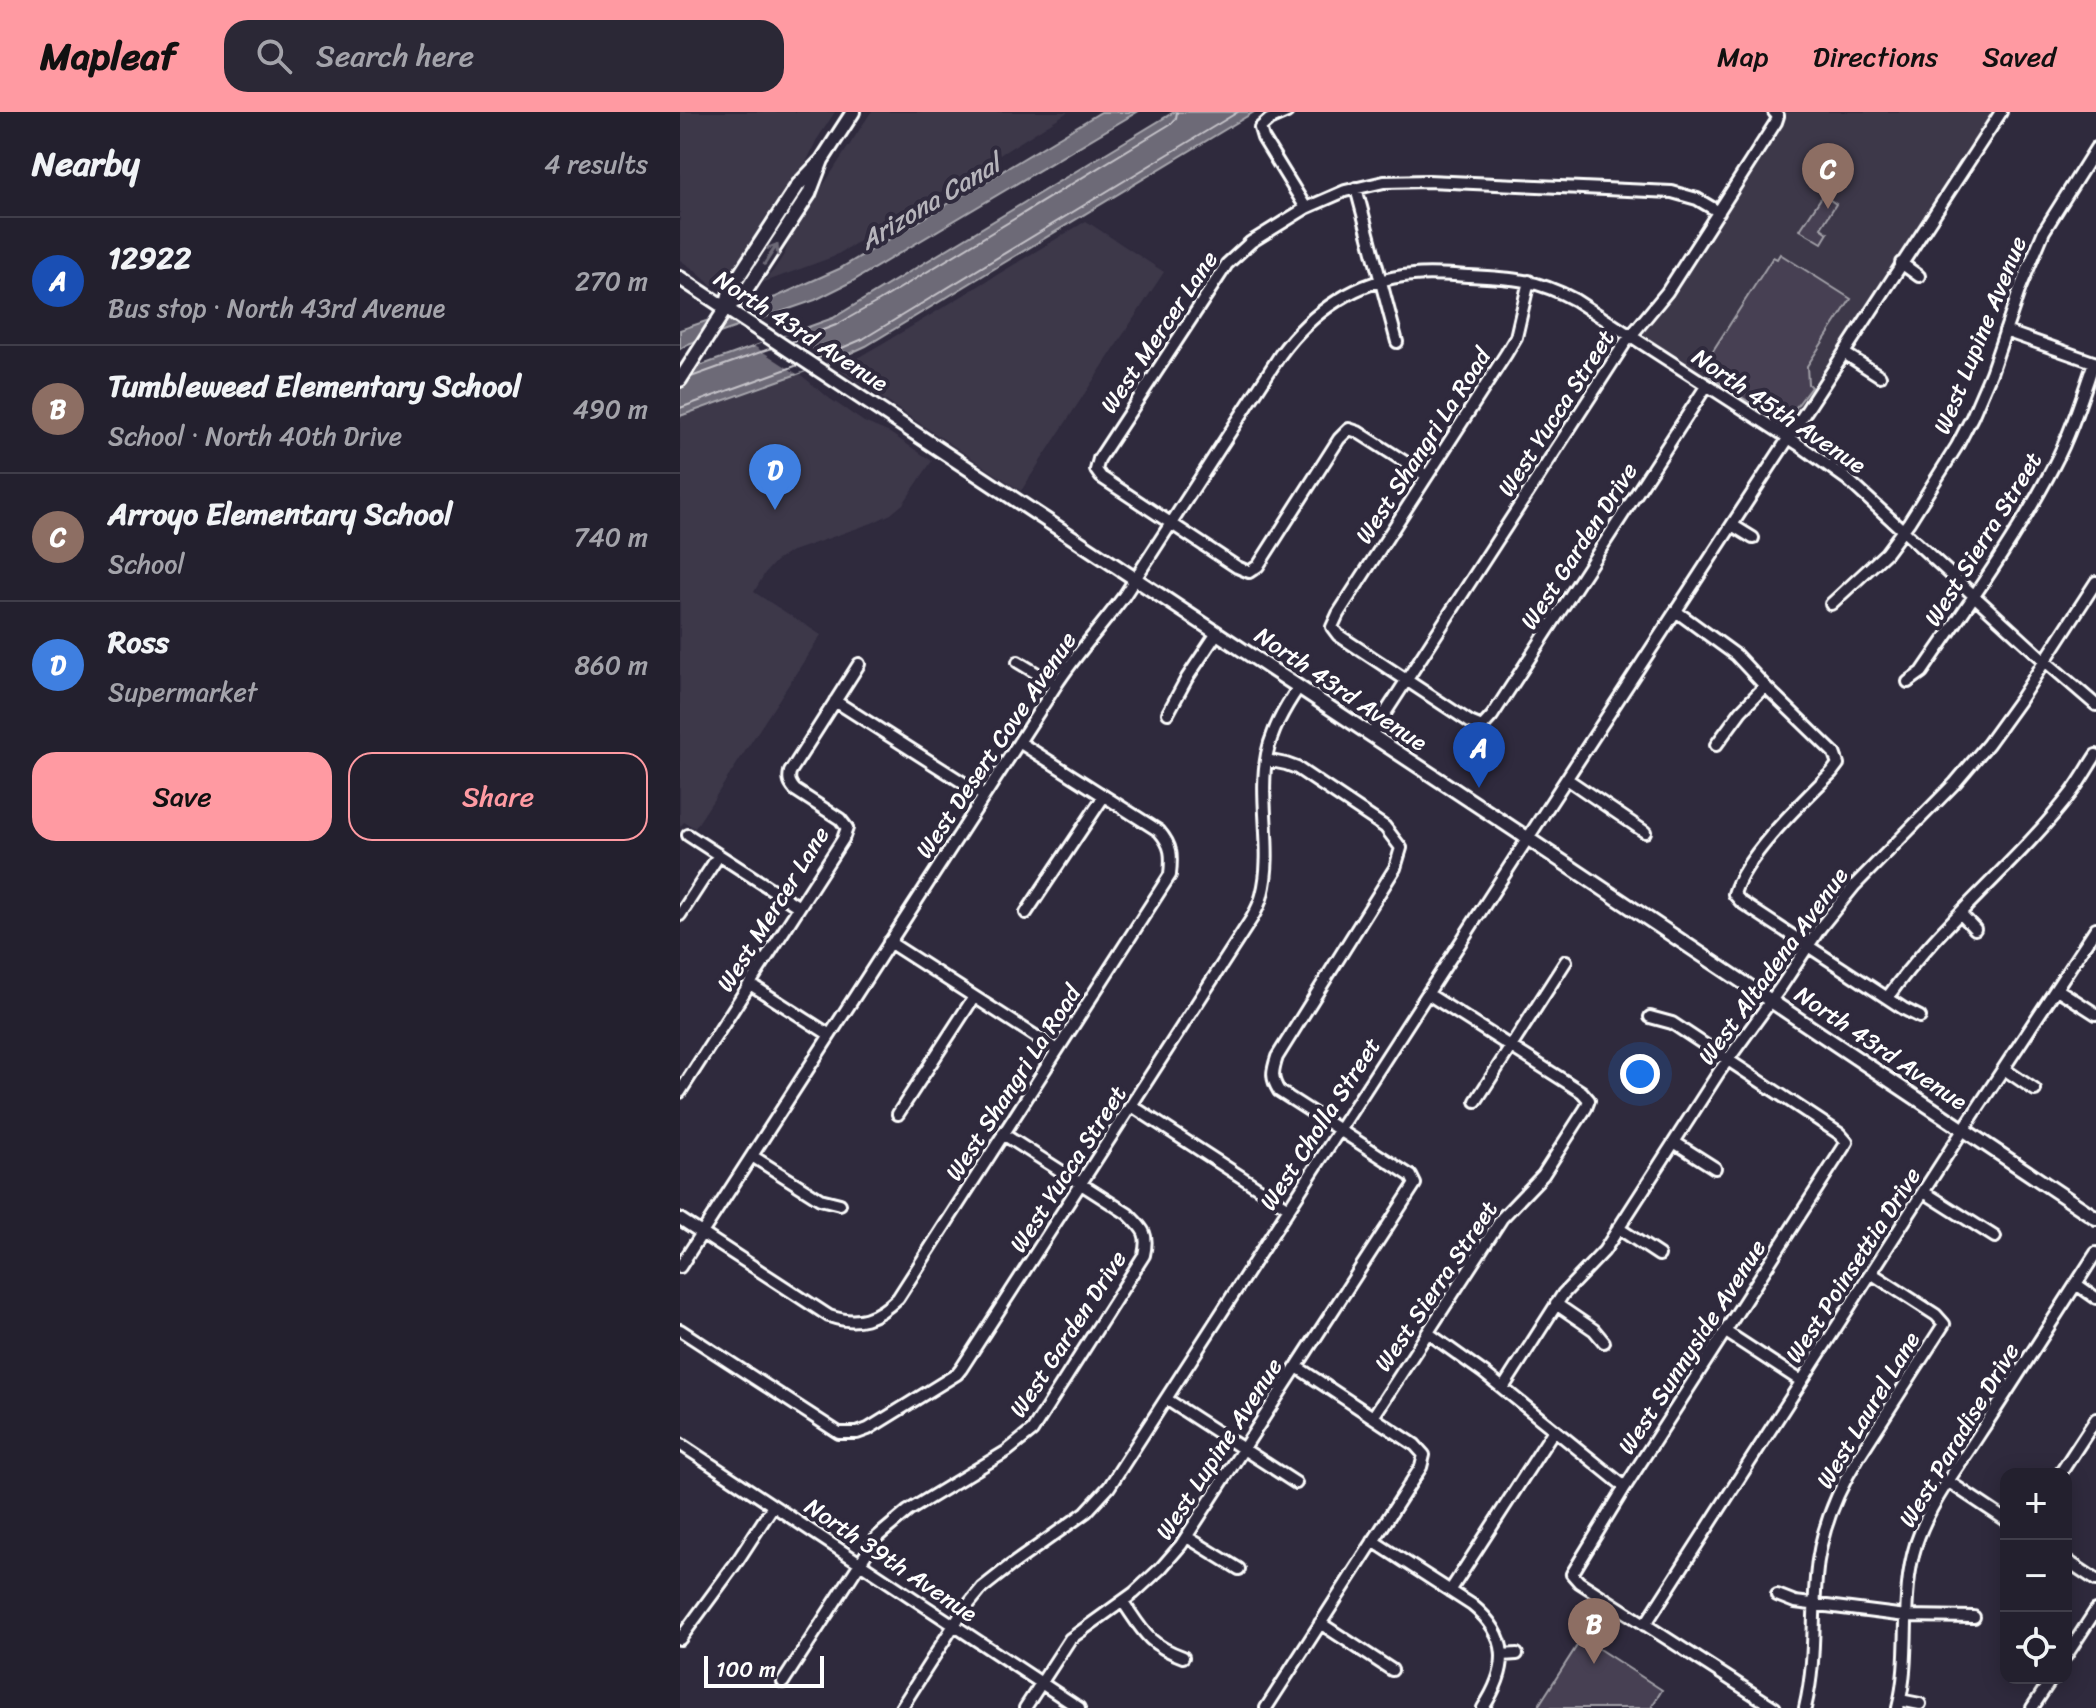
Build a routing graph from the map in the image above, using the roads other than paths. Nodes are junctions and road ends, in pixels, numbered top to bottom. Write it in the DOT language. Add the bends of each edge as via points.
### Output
graph roads {
  1 [pos="853,112"];
  2 [pos="1287,112"];
  3 [pos="2001,112"];
  4 [pos="1776,114"];
  5 [pos="2096,148"];
  6 [pos="1356,188"];
  7 [pos="1610,189"];
  8 [pos="1609,203"];
  9 [pos="1306,208"];
  10 [pos="1719,212"];
  11 [pos="1901,263"];
  12 [pos="1919,276"];
  13 [pos="680,278"];
  14 [pos="1529,281"];
  15 [pos="1381,282"];
  16 [pos="726,308"];
  17 [pos="2005,331"];
  18 [pos="1631,336"];
  19 [pos="1397,342"];
  20 [pos="1844,353"];
  21 [pos="2095,362"];
  22 [pos="1880,376"];
  23 [pos="680,380"];
  24 [pos="1707,385"];
  25 [pos="1788,438"];
  26 [pos="1427,476"];
  27 [pos="1171,523"];
  28 [pos="1732,525"];
  29 [pos="1903,530"];
  30 [pos="1753,538"];
  31 [pos="1135,578"];
  32 [pos="2096,582"];
  33 [pos="1974,594"];
  34 [pos="1831,604"];
  35 [pos="1677,612"];
  36 [pos="1217,633"];
  37 [pos="2045,661"];
  38 [pos="1018,662"];
  39 [pos="859,664"];
  40 [pos="1406,679"];
  41 [pos="1908,682"];
  42 [pos="1056,685"];
  43 [pos="1765,686"];
  44 [pos="1299,687"];
  45 [pos="835,701"];
  46 [pos="2096,705"];
  47 [pos="1168,713"];
  48 [pos="1371,735"];
  49 [pos="1019,742"];
  50 [pos="1716,745"];
  51 [pos="2096,755"];
  52 [pos="1266,760"];
  53 [pos="1567,779"];
  54 [pos="984,796"];
  55 [pos="1104,796"];
  56 [pos="1645,832"];
  57 [pos="688,835"];
  58 [pos="1528,839"];
  59 [pos="719,855"];
  60 [pos="1266,873"];
  61 [pos="1279,875"];
  62 [pos="799,907"];
  63 [pos="1026,913"];
  64 [pos="1960,913"];
  65 [pos="680,915"];
  66 [pos="2096,928"];
  67 [pos="1975,929"];
  68 [pos="889,942"];
  69 [pos="1808,946"];
  70 [pos="1566,961"];
  71 [pos="750,984"];
  72 [pos="2057,989"];
  73 [pos="1428,994"];
  74 [pos="974,997"];
  75 [pos="1887,998"];
  76 [pos="1771,1001"];
  77 [pos="2096,1014"];
  78 [pos="1650,1017"];
  79 [pos="1920,1017"];
  80 [pos="830,1035"];
  81 [pos="1511,1047"];
  82 [pos="1057,1050"];
  83 [pos="1727,1060"];
  84 [pos="2004,1069"];
  85 [pos="2035,1090"];
  86 [pos="680,1092"];
  87 [pos="1476,1101"];
  88 [pos="1132,1106"];
  89 [pos="898,1114"];
  90 [pos="1964,1129"];
  91 [pos="1340,1130"];
  92 [pos="1003,1134"];
  93 [pos="1674,1142"];
  94 [pos="752,1156"];
  95 [pos="1715,1168"];
  96 [pos="1082,1184"];
  97 [pos="1924,1192"];
  98 [pos="840,1204"];
  99 [pos="1289,1208"];
  100 [pos="2096,1218"];
  101 [pos="680,1219"];
  102 [pos="1618,1228"];
  103 [pos="702,1233"];
  104 [pos="1995,1237"];
  105 [pos="2096,1253"];
  106 [pos="1659,1255"];
  107 [pos="680,1267"];
  108 [pos="1871,1273"];
  109 [pos="2076,1284"];
  110 [pos="2096,1298"];
  111 [pos="1556,1304"];
  112 [pos="680,1330"];
  113 [pos="1726,1332"];
  114 [pos="1428,1333"];
  115 [pos="1604,1342"];
  116 [pos="1297,1367"];
  117 [pos="1801,1381"];
  118 [pos="1503,1388"];
  119 [pos="1166,1399"];
  120 [pos="1373,1417"];
  121 [pos="2096,1419"];
  122 [pos="1554,1430"];
  123 [pos="680,1444"];
  124 [pos="1244,1449"];
  125 [pos="2064,1468"];
  126 [pos="1949,1482"];
  127 [pos="1296,1483"];
  128 [pos="1625,1487"];
  129 [pos="773,1506"];
  130 [pos="2000,1516"];
  131 [pos="1187,1537"];
  132 [pos="1373,1541"];
  133 [pos="859,1563"];
  134 [pos="2072,1564"];
  135 [pos="1239,1569"];
  136 [pos="2096,1580"];
  137 [pos="1450,1591"];
  138 [pos="1777,1595"];
  139 [pos="1123,1602"];
  140 [pos="1815,1605"];
  141 [pos="2096,1610"];
  142 [pos="1906,1616"];
  143 [pos="1974,1617"];
  144 [pos="1320,1623"];
  145 [pos="1645,1625"];
  146 [pos="954,1626"];
  147 [pos="680,1639"];
  148 [pos="2072,1647"];
  149 [pos="1517,1654"];
  150 [pos="1502,1655"];
  151 [pos="1183,1657"];
  152 [pos="1392,1670"];
  153 [pos="783,1682"];
  154 [pos="1041,1683"];
  155 [pos="2048,1684"];
  156 [pos="1899,1704"];
  157 [pos="1920,1704"];
  158 [pos="901,1708"];
  159 [pos="1025,1708"];
  160 [pos="1079,1708"];
  161 [pos="1266,1708"];
  162 [pos="1483,1708"];
  163 [pos="1775,1708"];
  164 [pos="1805,1708"];
  165 [pos="2032,1708"];
  1 -- 16 [label="main road" via="822,160 809,194 744,294"];
  2 -- 9 [label="street" via="1260,128"];
  3 -- 11 [label="street, West Cholla Street"];
  4 -- 10 [label="street, West Yucca Street" via="1776,122"];
  5 -- 17 [label="street, West Lupine Avenue" via="2044,231"];
  6 -- 7 [label="street, West Mercer Lane" via="1402,181"];
  6 -- 9 [label="street, West Mercer Lane"];
  6 -- 15 [label="street"];
  7 -- 8 [label="street"];
  7 -- 10 [label="street, West Mercer Lane" via="1672,192"];
  9 -- 27 [label="street, West Mercer Lane" via="1251,242 1227,264 1099,459 1096,470 1101,477"];
  10 -- 18 [label="street, West Yucca Street" via="1655,310"];
  11 -- 12 [label="street"];
  11 -- 20 [label="street, West Cholla Street"];
  13 -- 16 [label="main road, North 43rd Avenue"];
  14 -- 15 [label="street, North 45th Avenue" via="1412,275"];
  14 -- 18 [label="street, North 45th Avenue" via="1566,295"];
  14 -- 26 [label="street, West Shangri La Road" via="1516,337"];
  15 -- 19 [label="street"];
  15 -- 27 [label="street, West Desert Cove Avenue" via="1345,296 1302,327"];
  16 -- 23 [label="main road"];
  16 -- 31 [label="main road, North 43rd Avenue"];
  17 -- 21 [label="street"];
  17 -- 29 [label="street, West Lupine Avenue" via="1957,446"];
  18 -- 24 [label="street, North 45th Avenue"];
  18 -- 40 [label="street, West Yucca Street"];
  20 -- 22 [label="street"];
  20 -- 25 [label="street, West Cholla Street"];
  21 -- 33 [label="street, West Sierra Street" via="2056,463"];
  24 -- 25 [label="street, North 45th Avenue"];
  24 -- 40 [label="street, West Garden Drive" via="1482,727"];
  25 -- 28 [label="street, West Cholla Street"];
  25 -- 29 [label="street, North 45th Avenue" via="1848,480"];
  26 -- 27 [label="street" via="1349,429 1249,572"];
  26 -- 40 [label="street, West Shangri La Road" via="1332,627"];
  27 -- 31 [label="street, West Desert Cove Avenue"];
  28 -- 30 [label="street"];
  28 -- 35 [label="street, West Cholla Street"];
  29 -- 33 [label="street, North 45th Avenue"];
  29 -- 34 [label="street, West Lupine Avenue"];
  31 -- 36 [label="main road, North 43rd Avenue"];
  31 -- 42 [label="street, West Desert Cove Avenue"];
  32 -- 37 [label="street, West Altadena Avenue"];
  33 -- 37 [label="street, North 45th Avenue"];
  33 -- 41 [label="street, West Sierra Street" via="1922,672"];
  35 -- 43 [label="street" via="1736,655"];
  35 -- 53 [label="street, West Cholla Street"];
  36 -- 44 [label="main road, North 43rd Avenue"];
  36 -- 47 [label="street"];
  37 -- 46 [label="street, North 45th Avenue"];
  37 -- 69 [label="street, West Altadena Avenue" via="1974,761 1854,886"];
  38 -- 42 [label="street"];
  39 -- 45 [label="street"];
  40 -- 48 [label="street, West Yucca Street"];
  42 -- 49 [label="street, West Desert Cove Avenue"];
  43 -- 50 [label="street"];
  43 -- 69 [label="street" via="1834,753 1838,764 1778,828 1734,894"];
  44 -- 48 [label="main road, North 43rd Avenue"];
  44 -- 52 [label="street, West Yucca Street" via="1279,719"];
  45 -- 54 [label="street"];
  45 -- 62 [label="street, West Mercer Lane" via="789,778 795,790 847,828"];
  48 -- 58 [label="main road, North 43rd Avenue"];
  49 -- 54 [label="street, West Desert Cove Avenue"];
  49 -- 55 [label="street"];
  51 -- 64 [label="street" via="2073,791"];
  52 -- 60 [label="street, West Yucca Street"];
  52 -- 91 [label="street" via="1297,768 1385,827 1401,848 1395,868 1271,1074 1279,1091"];
  53 -- 56 [label="street"];
  53 -- 58 [label="street, West Cholla Street"];
  54 -- 68 [label="street, West Desert Cove Avenue"];
  55 -- 63 [label="street"];
  55 -- 82 [label="street, West Shangri La Road" via="1168,841 1170,875"];
  57 -- 59 [label="street"];
  58 -- 73 [label="street, West Cholla Street"];
  58 -- 76 [label="main road, North 43rd Avenue"];
  59 -- 62 [label="street"];
  59 -- 65 [label="street"];
  60 -- 61 [label="street"];
  60 -- 88 [label="street, West Yucca Street" via="1262,898 1247,928"];
  62 -- 71 [label="street, West Mercer Lane"];
  64 -- 67 [label="street"];
  64 -- 75 [label="street"];
  66 -- 72 [label="street, West Poinsettia Drive"];
  68 -- 74 [label="street"];
  68 -- 80 [label="street, West Desert Cove Avenue"];
  69 -- 75 [label="street"];
  69 -- 76 [label="street, West Altadena Avenue"];
  70 -- 81 [label="street"];
  71 -- 80 [label="street"];
  71 -- 86 [label="street, West Mercer Lane"];
  72 -- 77 [label="street"];
  72 -- 84 [label="street, West Poinsettia Drive"];
  73 -- 81 [label="street"];
  73 -- 91 [label="street, West Cholla Street"];
  74 -- 82 [label="street"];
  74 -- 89 [label="street"];
  75 -- 79 [label="street"];
  76 -- 83 [label="street, West Altadena Avenue"];
  76 -- 90 [label="main road, North 43rd Avenue"];
  78 -- 83 [label="street" via="1672,1023"];
  80 -- 94 [label="street, West Desert Cove Avenue"];
  81 -- 87 [label="street"];
  81 -- 114 [label="street, West Sierra Street" via="1589,1100 1543,1175 1502,1218"];
  82 -- 92 [label="street, West Shangri La Road"];
  83 -- 93 [label="street, West Altadena Avenue"];
  83 -- 113 [label="street, West Sunnyside Avenue" via="1847,1142"];
  84 -- 85 [label="street"];
  84 -- 90 [label="street, West Poinsettia Drive"];
  88 -- 96 [label="street, West Yucca Street"];
  88 -- 99 [label="street"];
  90 -- 97 [label="street, West Poinsettia Drive"];
  90 -- 100 [label="main road, North 43rd Avenue"];
  91 -- 99 [label="street, West Cholla Street"];
  91 -- 116 [label="street, West Lupine Avenue" via="1411,1176 1415,1184"];
  92 -- 96 [label="street"];
  92 -- 103 [label="street, West Shangri La Road" via="898,1298 866,1319 843,1320 819,1311"];
  93 -- 95 [label="street"];
  93 -- 102 [label="street, West Altadena Avenue"];
  94 -- 98 [label="street" via="820,1199"];
  94 -- 103 [label="street, West Desert Cove Avenue"];
  96 -- 112 [label="street, West Yucca Street" via="957,1374 857,1433 829,1429"];
  96 -- 133 [label="street, West Garden Drive" via="1142,1227 1147,1237 1144,1255 1032,1431 908,1511 877,1537"];
  97 -- 104 [label="street"];
  97 -- 108 [label="street, West Poinsettia Drive"];
  99 -- 119 [label="street, West Cholla Street"];
  101 -- 103 [label="street"];
  102 -- 106 [label="street"];
  102 -- 111 [label="street, West Altadena Avenue"];
  103 -- 107 [label="street, West Desert Cove Avenue"];
  105 -- 109 [label="street, West Paradise Drive"];
  108 -- 117 [label="street, West Poinsettia Drive"];
  108 -- 140 [label="street, West Laurel Lane" via="1944,1324 1832,1508 1822,1541"];
  109 -- 110 [label="street"];
  109 -- 126 [label="street, West Paradise Drive"];
  111 -- 115 [label="street"];
  111 -- 118 [label="street, West Altadena Avenue"];
  113 -- 117 [label="street"];
  113 -- 128 [label="street, West Sunnyside Avenue"];
  114 -- 118 [label="street"];
  114 -- 120 [label="street, West Sierra Street"];
  116 -- 120 [label="street"];
  116 -- 124 [label="street, West Lupine Avenue"];
  117 -- 145 [label="street, West Poinsettia Drive"];
  118 -- 122 [label="street"];
  119 -- 124 [label="street"];
  119 -- 146 [label="street, West Cholla Street" via="1101,1496 995,1576"];
  120 -- 132 [label="street" via="1424,1455"];
  121 -- 125 [label="street"];
  122 -- 128 [label="street"];
  122 -- 137 [label="street"];
  123 -- 129 [label="street, North 39th Avenue"];
  124 -- 127 [label="street"];
  124 -- 131 [label="street, West Lupine Avenue"];
  126 -- 130 [label="street"];
  126 -- 142 [label="street, West Paradise Drive" via="1916,1546"];
  128 -- 145 [label="street, West Sunnyside Avenue" via="1572,1574"];
  129 -- 133 [label="street, North 39th Avenue"];
  129 -- 147 [label="street"];
  131 -- 135 [label="street"];
  131 -- 139 [label="street, West Lupine Avenue"];
  132 -- 137 [label="street"];
  132 -- 144 [label="street"];
  133 -- 146 [label="street, North 39th Avenue"];
  133 -- 153 [label="street, West Garden Drive"];
  134 -- 136 [label="street"];
  137 -- 150 [label="street" via="1487,1617"];
  138 -- 140 [label="street"];
  139 -- 151 [label="street" via="1148,1639"];
  139 -- 154 [label="street, West Lupine Avenue" via="1070,1639"];
  140 -- 142 [label="street"];
  140 -- 164 [label="street, West Laurel Lane" via="1814,1658"];
  141 -- 148 [label="street"];
  142 -- 143 [label="street"];
  142 -- 156 [label="street, West Paradise Drive"];
  144 -- 152 [label="street"];
  144 -- 161 [label="street"];
  145 -- 163 [label="street"];
  146 -- 154 [label="street, North 39th Avenue"];
  146 -- 158 [label="street, West Cholla Street"];
  149 -- 150 [label="street"];
  150 -- 162 [label="street" via="1501,1674"];
  154 -- 159 [label="street, West Lupine Avenue"];
  154 -- 160 [label="street, North 39th Avenue"];
  155 -- 165 [label="street"];
  156 -- 157 [label="street, West Paradise Drive"];
}
